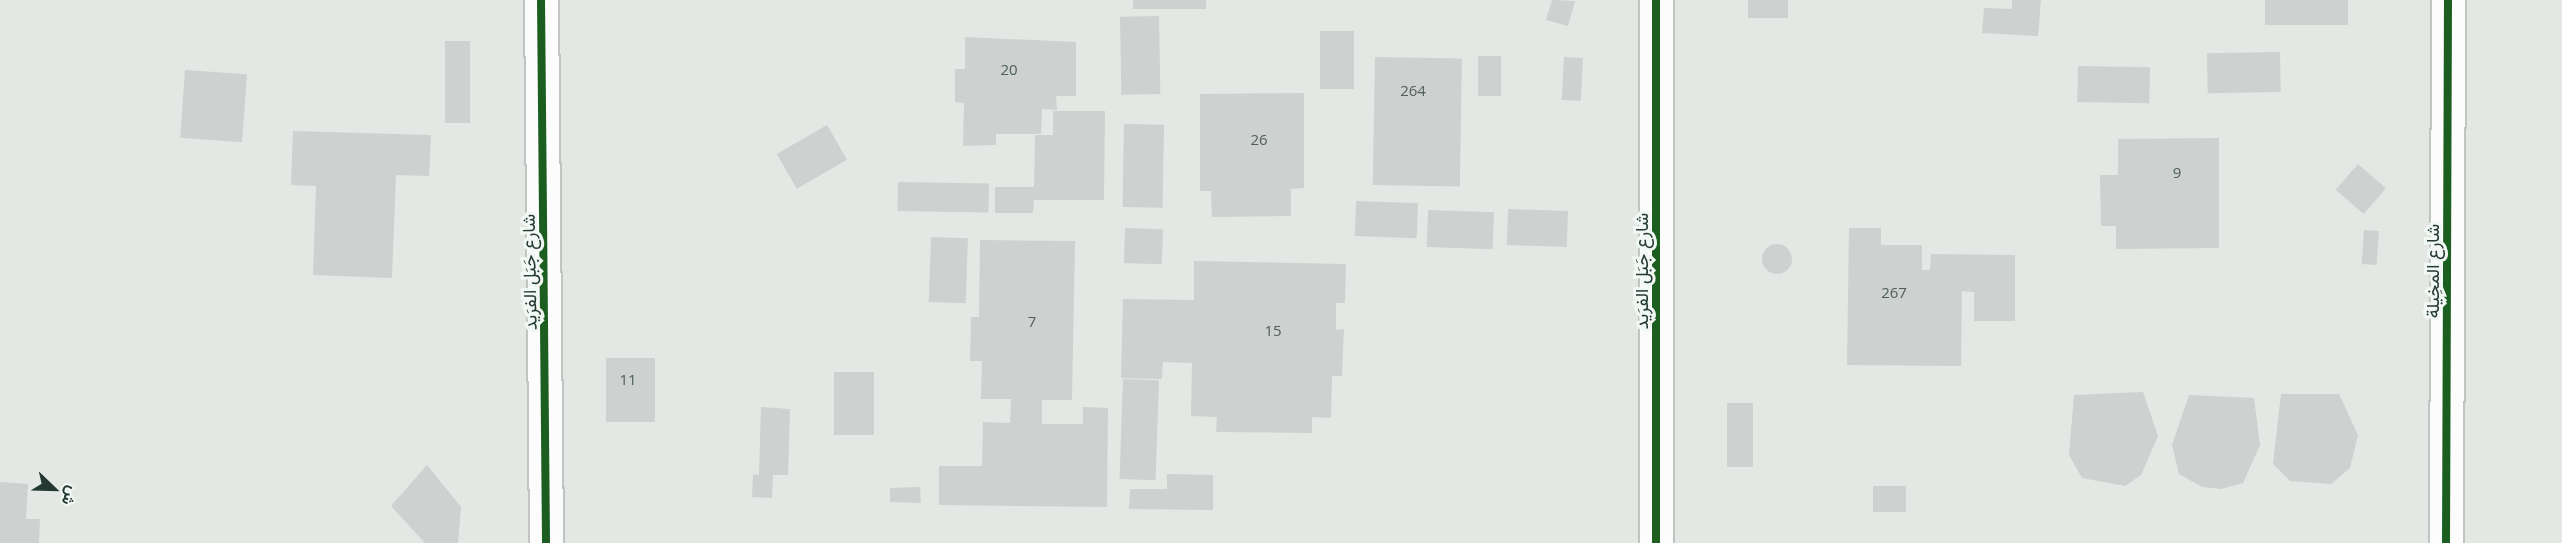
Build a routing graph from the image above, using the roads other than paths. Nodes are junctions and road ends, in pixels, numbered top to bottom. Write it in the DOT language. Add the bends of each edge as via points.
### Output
graph roads {
  1 [pos="541,0"];
  2 [pos="1656,0"];
  3 [pos="2448,0"];
  4 [pos="546,543"];
  5 [pos="1656,543"];
  6 [pos="2446,543"];
  1 -- 4 [label="street, شارع جَبَل الفرَيد"];
  2 -- 5 [label="street, شارع جَبَل الفرَيد"];
  3 -- 6 [label="street, شارع المخِيلة"];
}
